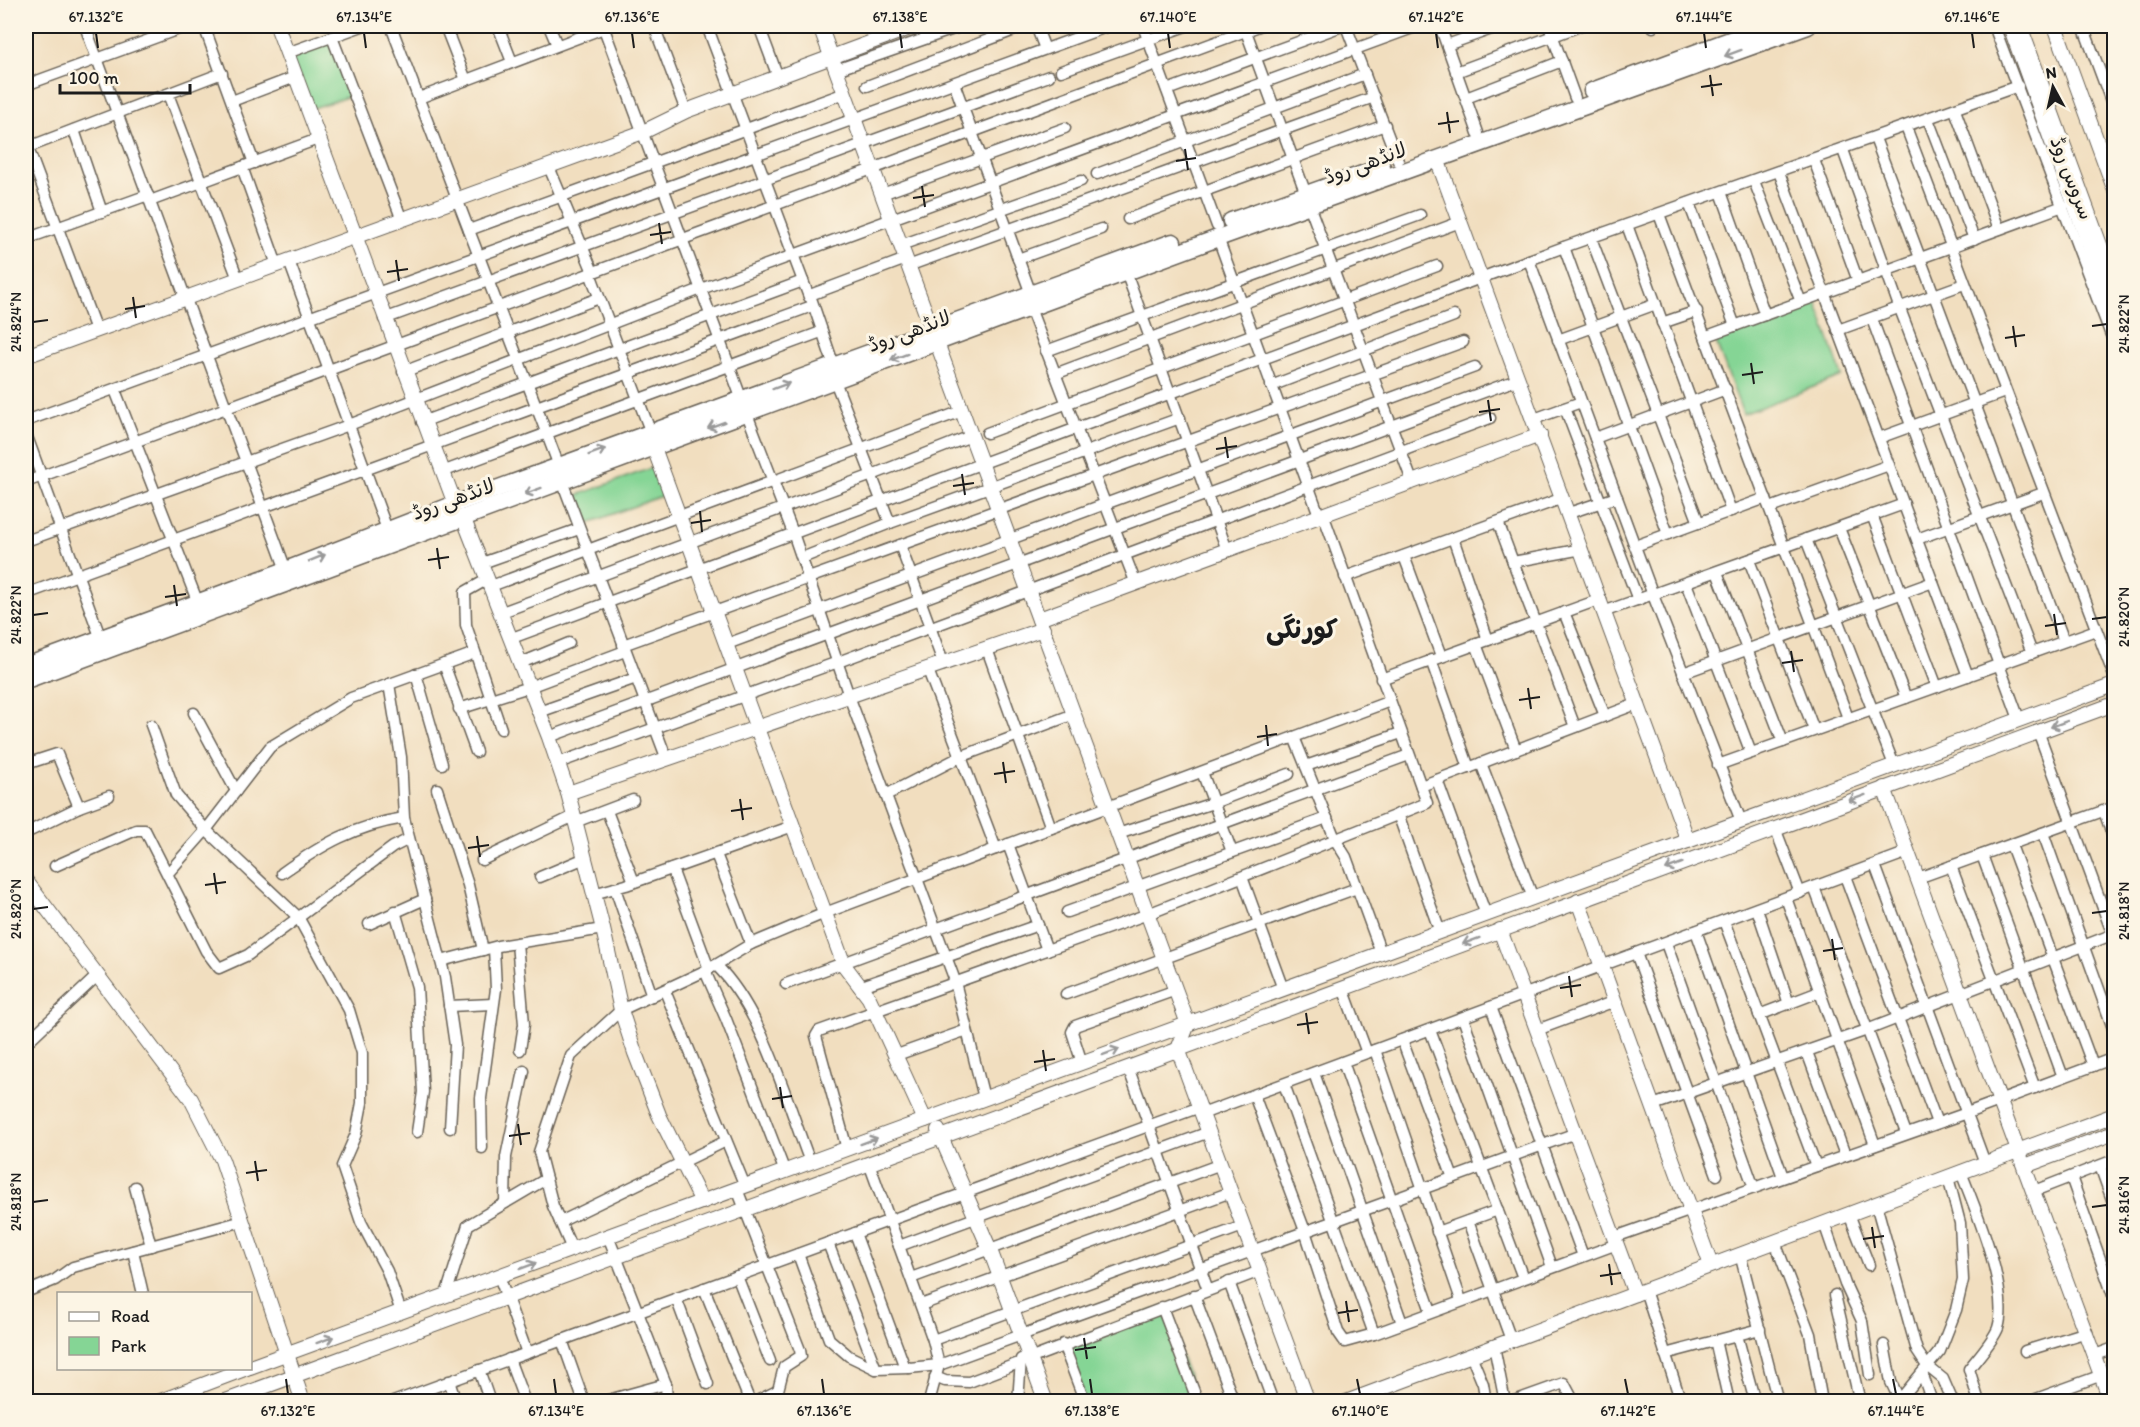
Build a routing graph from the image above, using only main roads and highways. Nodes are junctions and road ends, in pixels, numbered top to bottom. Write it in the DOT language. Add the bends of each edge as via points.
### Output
graph roads {
  1 [pos="1808,26"];
  2 [pos="1761,27"];
  3 [pos="1308,199"];
  4 [pos="1217,232"];
  5 [pos="1030,301"];
  6 [pos="389,537"];
  7 [pos="26,666"];
  8 [pos="26,680"];
  1 -- 3 [label="main road, لانڈھی روڈ, one-way" via="1437,159"];
  2 -- 3 [label="main road, لانڈھی روڈ" via="1398,161"];
  3 -- 4 [label="main road, لانڈھی روڈ"];
  4 -- 5 [label="main road, لانڈھی روڈ"];
  4 -- 5 [label="main road, لانڈھی روڈ" via="1126,272"];
  5 -- 6 [label="main road, لانڈھی روڈ"];
  7 -- 6 [label="main road, لانڈھی روڈ, one-way" via="286,570"];
  6 -- 8 [label="main road, لانڈھی روڈ"];
}
